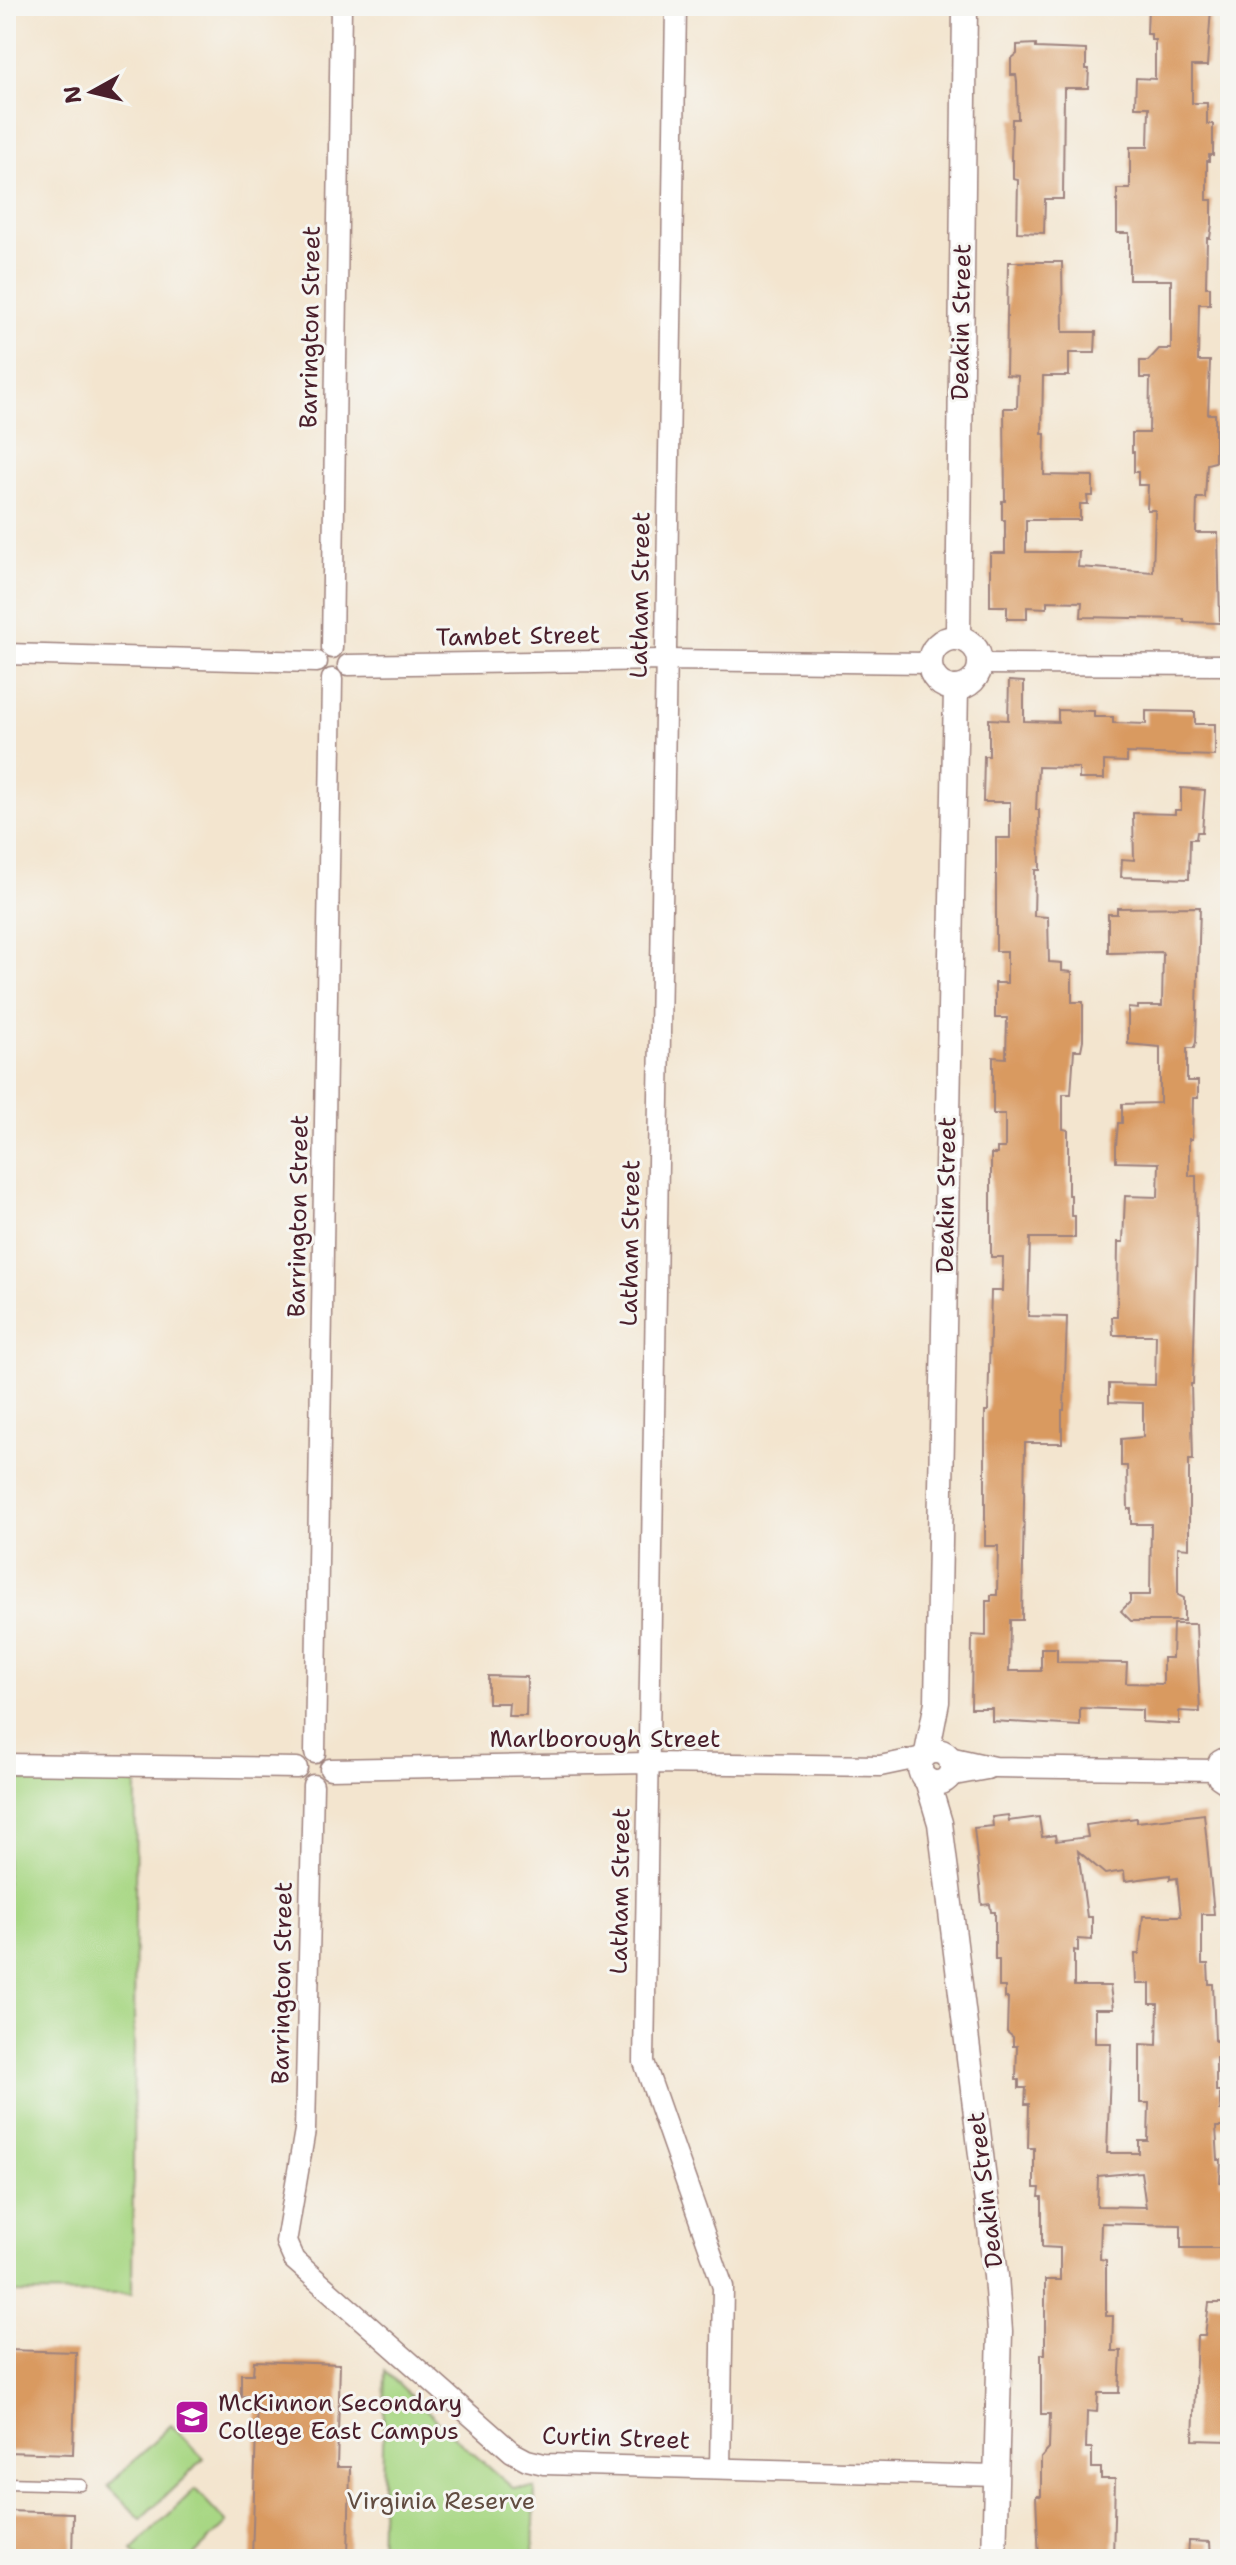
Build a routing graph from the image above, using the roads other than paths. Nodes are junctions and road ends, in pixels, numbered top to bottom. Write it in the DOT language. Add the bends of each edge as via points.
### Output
graph roads {
  1 [pos="341,6"];
  2 [pos="676,6"];
  3 [pos="965,6"];
  4 [pos="958,637"];
  5 [pos="6,654"];
  6 [pos="324,655"];
  7 [pos="664,660"];
  8 [pos="930,663"];
  9 [pos="980,664"];
  10 [pos="348,665"];
  11 [pos="1230,665"];
  12 [pos="332,679"];
  13 [pos="956,688"];
  14 [pos="315,1753"];
  15 [pos="648,1763"];
  16 [pos="6,1764"];
  17 [pos="936,1767"];
  18 [pos="297,1768"];
  19 [pos="330,1769"];
  20 [pos="1227,1776"];
  21 [pos="313,1785"];
  22 [pos="297,2182"];
  23 [pos="720,2468"];
  24 [pos="996,2476"];
  25 [pos="6,2483"];
  26 [pos="81,2485"];
  27 [pos="994,2559"];
  1 -- 6 [label="street, Barrington Street"];
  2 -- 7 [label="street, Latham Street"];
  3 -- 4 [label="street, Deakin Street"];
  4 -- 8 [label="street" via="938,644"];
  4 -- 9 [label="street" via="974,646"];
  5 -- 6 [label="street"];
  6 -- 10 [label="street" via="342,651"];
  6 -- 12 [label="street" via="323,676"];
  7 -- 8 [label="street, Tambet Street"];
  7 -- 10 [label="street, Tambet Street"];
  7 -- 15 [label="street, Latham Street"];
  8 -- 13 [label="street" via="938,681"];
  9 -- 11 [label="street"];
  9 -- 13 [label="street" via="973,681"];
  10 -- 12 [label="street" via="344,675"];
  12 -- 14 [label="street, Barrington Street"];
  13 -- 17 [label="street, Deakin Street"];
  14 -- 18 [label="street" via="305,1755"];
  14 -- 19 [label="street" via="326,1758"];
  15 -- 17 [label="street, Marlborough Street"];
  15 -- 19 [label="street, Marlborough Street"];
  15 -- 23 [label="street, Latham Street" via="644,2062 723,2287"];
  16 -- 18 [label="street"];
  17 -- 20 [label="street, Marlborough Street"];
  17 -- 24 [label="street, Deakin Street" via="998,2304"];
  18 -- 21 [label="street" via="303,1782"];
  19 -- 21 [label="street" via="323,1782"];
  21 -- 22 [label="street, Barrington Street" via="305,2130"];
  22 -- 23 [label="street, Curtin Street" via="286,2242 294,2260 512,2452 544,2464"];
  23 -- 24 [label="street, Curtin Street"];
  24 -- 27 [label="street, Deakin Street"];
  25 -- 26 [label="lane"];
}
